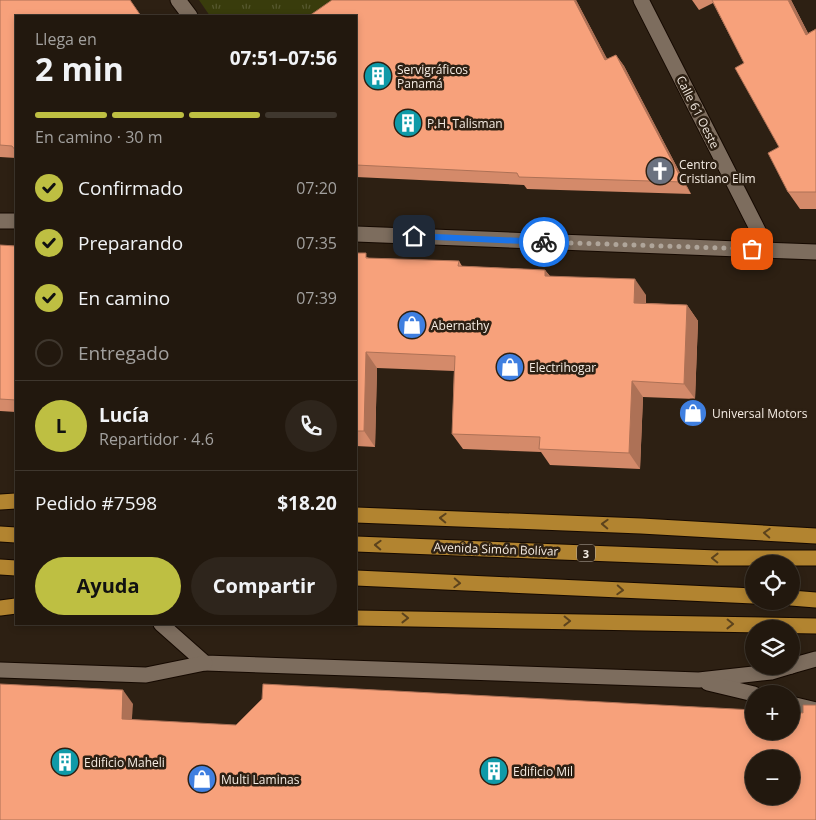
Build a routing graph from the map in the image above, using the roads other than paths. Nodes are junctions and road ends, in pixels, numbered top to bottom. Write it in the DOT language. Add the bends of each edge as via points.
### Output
graph roads {
  1 [pos="178,0"];
  2 [pos="641,0"];
  3 [pos="189,15"];
  4 [pos="0,221"];
  5 [pos="15,221"];
  6 [pos="357,234"];
  7 [pos="768,250"];
  8 [pos="816,252"];
  9 [pos="15,501"];
  10 [pos="0,502"];
  11 [pos="357,515"];
  12 [pos="0,534"];
  13 [pos="15,535"];
  14 [pos="816,536"];
  15 [pos="357,544"];
  16 [pos="816,558"];
  17 [pos="0,567"];
  18 [pos="15,568"];
  19 [pos="357,578"];
  20 [pos="745,596"];
  21 [pos="800,599"];
  22 [pos="816,600"];
  23 [pos="15,606"];
  24 [pos="0,608"];
  25 [pos="357,618"];
  26 [pos="163,625"];
  27 [pos="816,626"];
  28 [pos="816,660"];
  29 [pos="205,663"];
  30 [pos="800,664"];
  31 [pos="0,670"];
  32 [pos="745,675"];
  33 [pos="699,680"];
  34 [pos="745,692"];
  35 [pos="800,706"];
  36 [pos="816,710"];
  1 -- 3 [label="street"];
  2 -- 7 [label="street, Calle 61 Oeste"];
  4 -- 5 [label="street"];
  6 -- 7 [label="street"];
  7 -- 8 [label="street"];
  9 -- 10 [label="main road"];
  14 -- 11 [label="main road, one-way"];
  12 -- 13 [label="main road"];
  16 -- 15 [label="main road, Avenida Simón Bolívar / 3, one-way" via="718,558"];
  17 -- 18 [label="main road"];
  19 -- 20 [label="main road, one-way"];
  21 -- 22 [label="main road"];
  23 -- 24 [label="main road"];
  25 -- 27 [label="main road, one-way"];
  26 -- 29 [label="street"];
  28 -- 30 [label="street"];
  29 -- 31 [label="street" via="146,675"];
  29 -- 33 [label="street"];
  32 -- 33 [label="street"];
  33 -- 34 [label="street"];
  35 -- 36 [label="street"];
}
